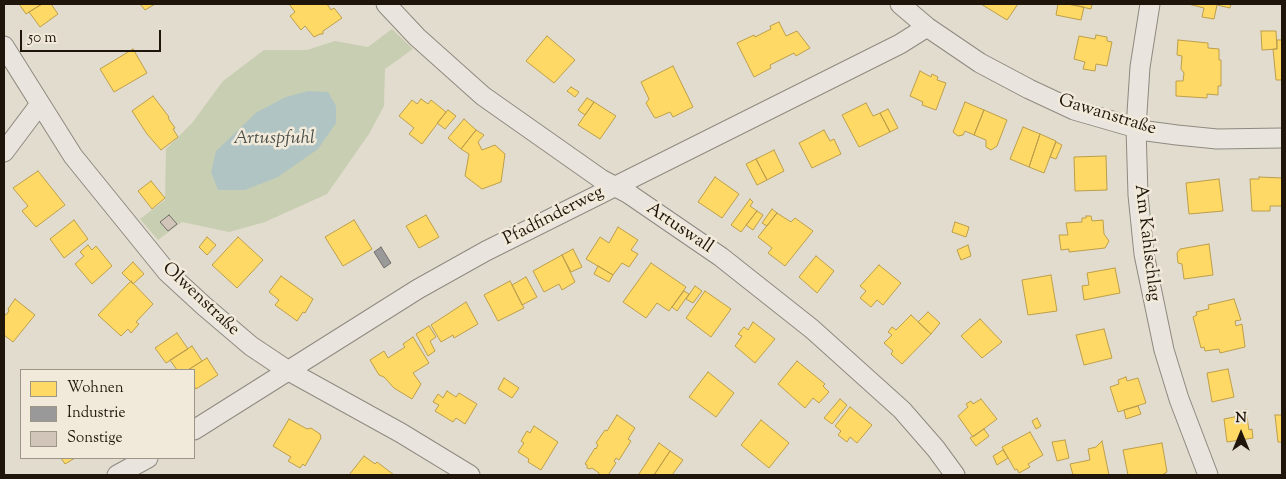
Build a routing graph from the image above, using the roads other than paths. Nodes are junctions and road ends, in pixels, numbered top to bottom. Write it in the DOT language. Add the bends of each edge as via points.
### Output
graph roads {
  1 [pos="386,4"];
  2 [pos="900,4"];
  3 [pos="1150,4"];
  4 [pos="927,27"];
  5 [pos="4,46"];
  6 [pos="40,104"];
  7 [pos="1136,128"];
  8 [pos="1282,138"];
  9 [pos="4,152"];
  10 [pos="615,187"];
  11 [pos="287,370"];
  12 [pos="195,429"];
  13 [pos="146,459"];
  14 [pos="117,475"];
  15 [pos="470,475"];
  16 [pos="955,475"];
  17 [pos="1208,475"];
  1 -- 10 [label="street, Artuswall" via="417,37 483,96"];
  2 -- 4 [label="street, Gawanstraße"];
  3 -- 7 [label="street, Am Kahlschlag" via="1140,67"];
  4 -- 7 [label="street, Gawanstraße" via="980,63 1029,89 1074,110"];
  4 -- 10 [label="street, Pfadfinderweg" via="900,44"];
  5 -- 6 [label="street, Olwenstraße"];
  6 -- 9 [label="street"];
  6 -- 11 [label="street, Olwenstraße" via="73,156 168,272 251,346"];
  7 -- 8 [label="street, Gawanstraße" via="1217,139"];
  7 -- 17 [label="street, Am Kahlschlag" via="1138,195 1153,300 1179,399"];
  10 -- 11 [label="street, Pfadfinderweg" via="424,285"];
  10 -- 16 [label="street, Artuswall" via="721,257 812,329 902,410"];
  11 -- 12 [label="street, Pfadfinderweg"];
  11 -- 15 [label="street, Olwenstraße"];
  13 -- 14 [label="street"];
}
